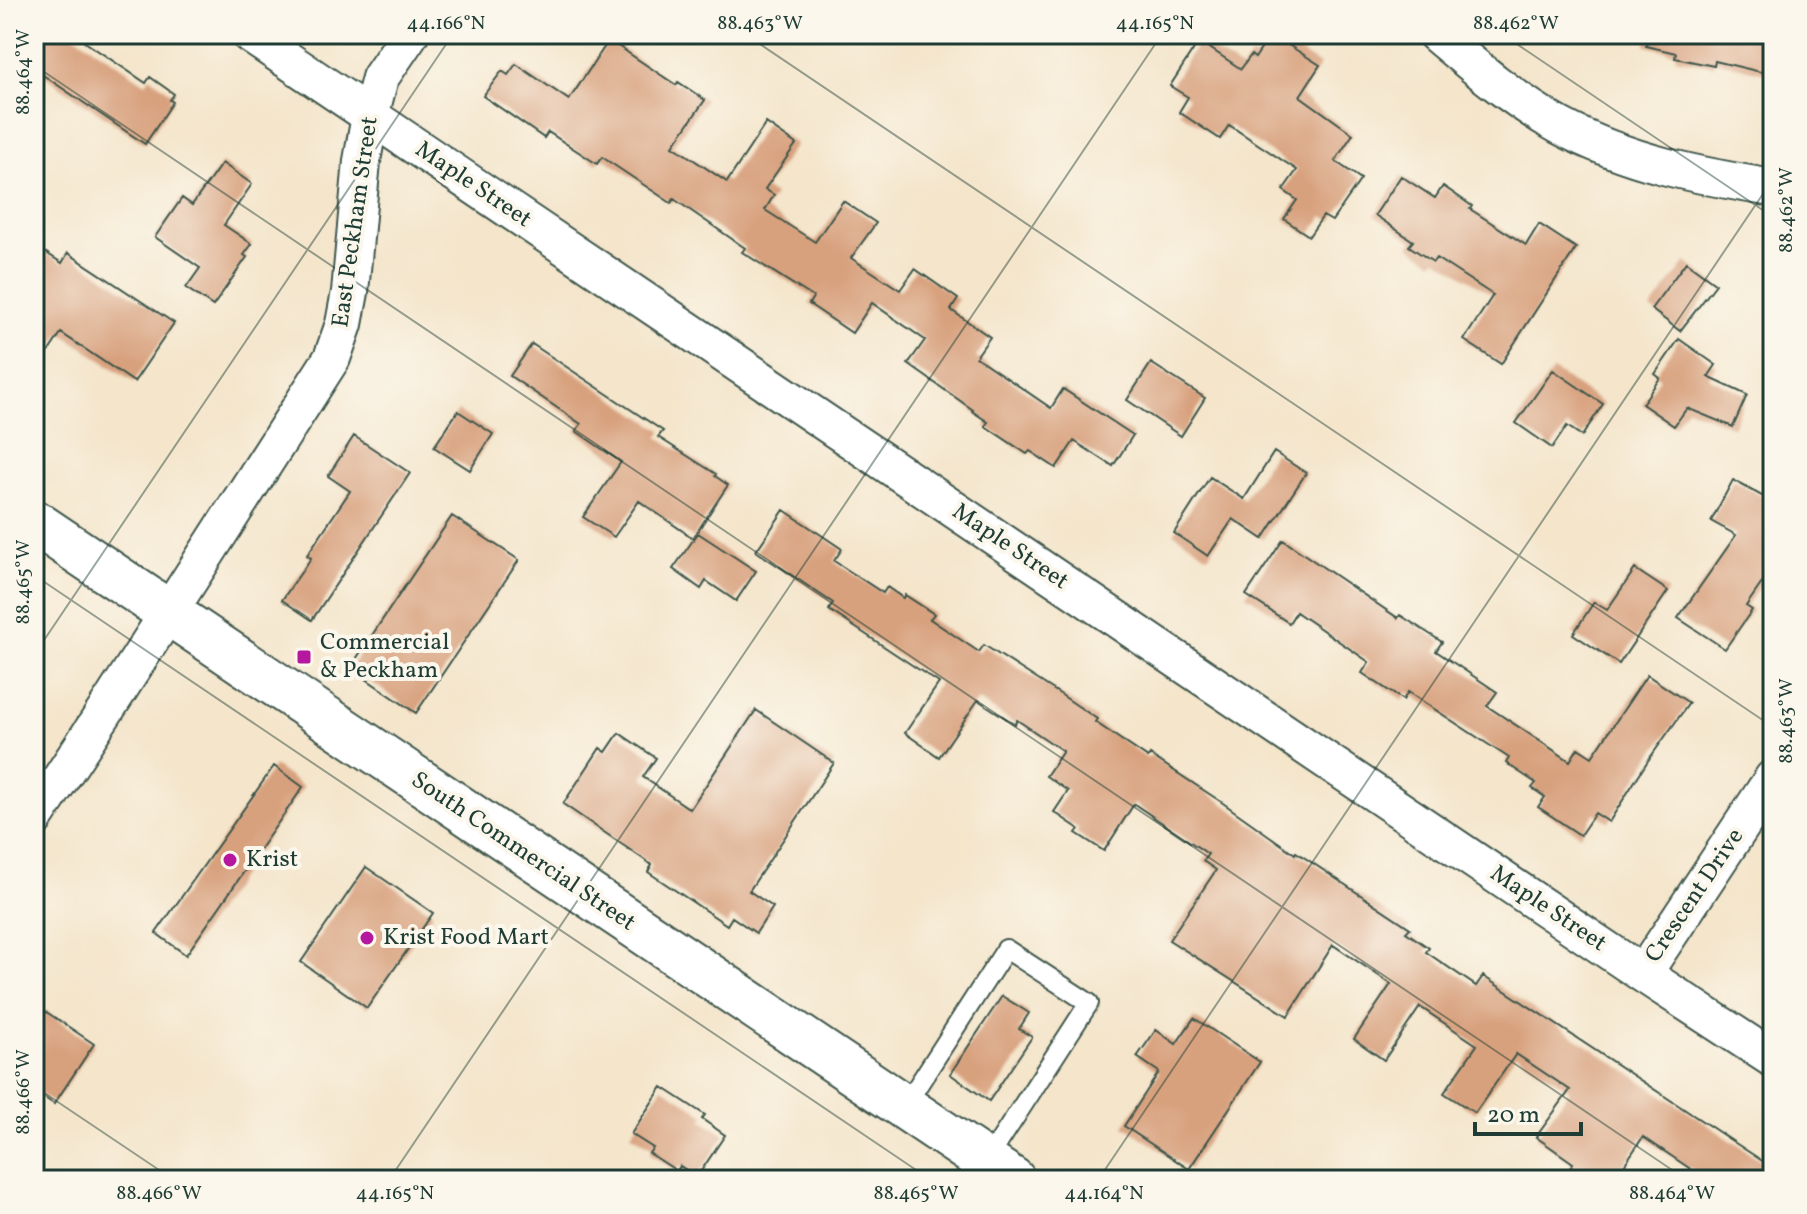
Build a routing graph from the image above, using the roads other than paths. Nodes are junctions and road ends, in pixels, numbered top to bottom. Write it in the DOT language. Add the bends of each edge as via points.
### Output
graph roads {
  1 [pos="249,34"];
  2 [pos="410,34"];
  3 [pos="1436,34"];
  4 [pos="370,116"];
  5 [pos="1773,188"];
  6 [pos="34,522"];
  7 [pos="169,611"];
  8 [pos="1773,778"];
  9 [pos="34,819"];
  10 [pos="1643,974"];
  11 [pos="1773,1059"];
  12 [pos="904,1107"];
  13 [pos="1000,1171"];
  1 -- 4 [label="street, Maple Street"];
  2 -- 4 [label="street, East Peckham Street" via="380,78"];
  3 -- 5 [label="street" via="1516,99 1606,147 1654,165"];
  4 -- 7 [label="street, East Peckham Street" via="350,292 332,358"];
  4 -- 10 [label="street, Maple Street"];
  6 -- 7 [label="main road, South Commercial Street"];
  7 -- 9 [label="street, East Peckham Street"];
  7 -- 12 [label="main road, South Commercial Street"];
  8 -- 10 [label="street, Crescent Drive"];
  10 -- 11 [label="street, Maple Street"];
  12 -- 13 [label="main road, South Commercial Street"];
  12 -- 13 [label="lane" via="1006,949 1089,1003"];
}
